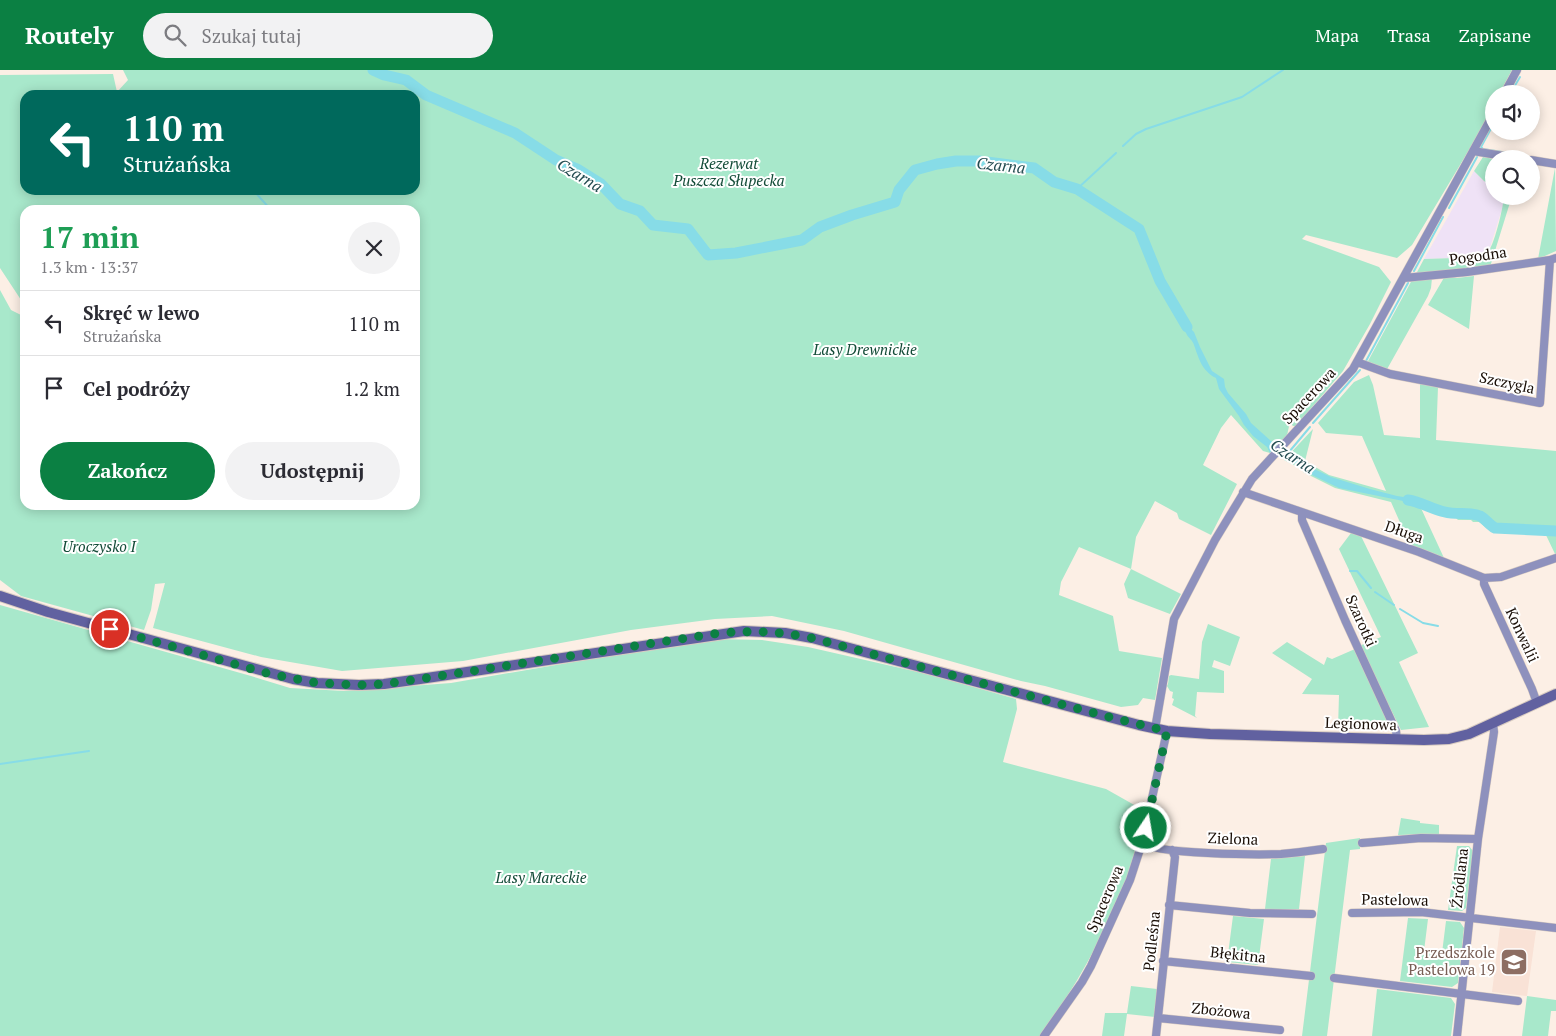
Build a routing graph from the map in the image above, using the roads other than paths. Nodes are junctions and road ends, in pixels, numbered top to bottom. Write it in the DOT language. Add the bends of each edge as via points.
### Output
graph roads {
  1 [pos="1517,70"];
  2 [pos="1509,85"];
  3 [pos="1485,129"];
  4 [pos="1473,151"];
  5 [pos="1485,153"];
  6 [pos="1540,161"];
  7 [pos="1556,164"];
  8 [pos="1553,259"];
  9 [pos="1404,278"];
  10 [pos="1357,362"];
  11 [pos="1243,492"];
  12 [pos="1302,513"];
  13 [pos="1556,558"];
  14 [pos="1484,578"];
  15 [pos="0,596"];
  16 [pos="1556,694"];
  17 [pos="1537,703"];
  18 [pos="1493,724"];
  19 [pos="1155,729"];
  20 [pos="1167,731"];
  21 [pos="1397,740"];
  22 [pos="1478,840"];
  23 [pos="1142,843"];
  24 [pos="1362,843"];
  25 [pos="1323,849"];
  26 [pos="1172,850"];
  27 [pos="1169,905"];
  28 [pos="1352,913"];
  29 [pos="1312,914"];
  30 [pos="1470,918"];
  31 [pos="1556,928"];
  32 [pos="1163,960"];
  33 [pos="1311,976"];
  34 [pos="1334,978"];
  35 [pos="1463,994"];
  36 [pos="1518,1001"];
  37 [pos="1158,1018"];
  38 [pos="1280,1030"];
  39 [pos="1044,1036"];
  40 [pos="1156,1036"];
  41 [pos="1457,1036"];
  1 -- 2 [label="street"];
  3 -- 4 [label="street, Spacerowa"];
  4 -- 5 [label="street"];
  4 -- 9 [label="street, Spacerowa"];
  6 -- 7 [label="street"];
  8 -- 9 [label="street, Pogodna"];
  8 -- 10 [label="street, Szczygla" via="1540,403 1390,374"];
  9 -- 10 [label="street, Spacerowa"];
  10 -- 11 [label="street, Spacerowa"];
  11 -- 12 [label="street, Długa"];
  11 -- 19 [label="street, Spacerowa" via="1174,619"];
  12 -- 14 [label="street, Długa" via="1411,549"];
  12 -- 21 [label="street, Szarotki" via="1345,620 1396,731"];
  13 -- 14 [label="street" via="1501,577"];
  14 -- 17 [label="street, Konwalii"];
  15 -- 19 [label="main road, Legionowa" via="270,674 346,685 420,679 713,634 744,631 785,633"];
  16 -- 17 [label="main road, Legionowa"];
  17 -- 18 [label="main road, Legionowa"];
  18 -- 21 [label="main road, Legionowa" via="1449,738"];
  18 -- 22 [label="street, Źródlana"];
  19 -- 20 [label="main road, Legionowa"];
  20 -- 21 [label="main road, Legionowa"];
  20 -- 23 [label="street, Spacerowa"];
  22 -- 24 [label="street" via="1421,838"];
  22 -- 30 [label="street, Źródlana"];
  23 -- 26 [label="street, Zielona" via="1147,847"];
  23 -- 39 [label="street, Spacerowa" via="1130,880 1091,966"];
  25 -- 26 [label="street, Zielona" via="1282,854"];
  26 -- 27 [label="street, Podleśna" via="1175,857"];
  27 -- 29 [label="street" via="1250,913"];
  27 -- 32 [label="street, Podleśna"];
  28 -- 30 [label="street, Pastelowa" via="1421,912"];
  30 -- 31 [label="street, Pastelowa"];
  30 -- 35 [label="street, Źródlana"];
  32 -- 33 [label="street, Błękitna"];
  32 -- 37 [label="street, Podleśna"];
  34 -- 35 [label="street"];
  35 -- 36 [label="street"];
  35 -- 41 [label="street, Źródlana"];
  37 -- 38 [label="street, Zbożowa"];
  37 -- 40 [label="street, Podleśna"];
}
